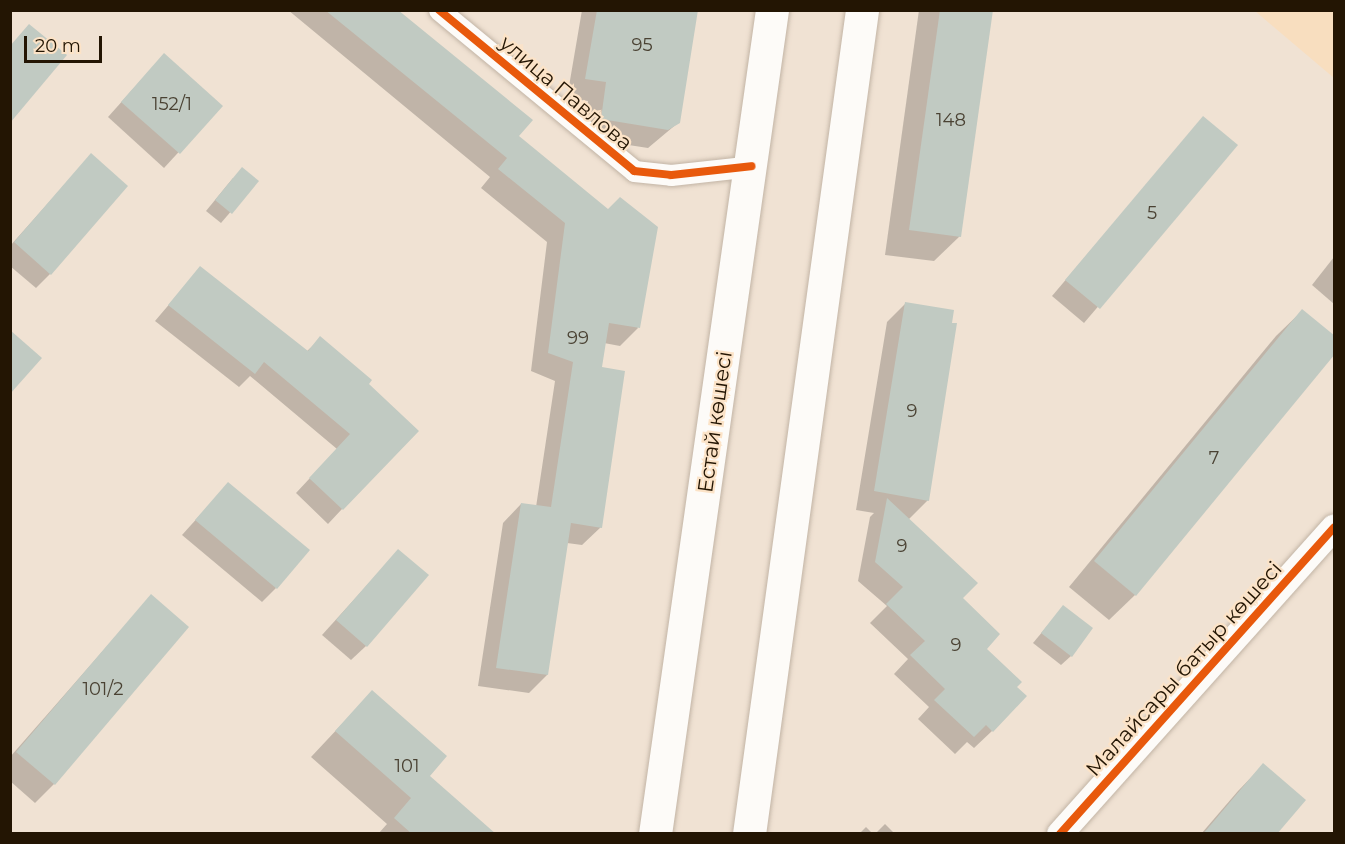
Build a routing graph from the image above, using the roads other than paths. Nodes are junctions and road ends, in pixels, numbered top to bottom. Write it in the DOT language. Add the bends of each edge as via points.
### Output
graph roads {
  1 [pos="439,10"];
  2 [pos="772,10"];
  3 [pos="862,10"];
  4 [pos="752,166"];
  5 [pos="1335,528"];
  6 [pos="655,834"];
  7 [pos="749,834"];
  8 [pos="1060,834"];
  1 -- 4 [label="street, улица Павлова" via="634,171 671,175"];
  2 -- 4 [label="main road, Естай көшесі"];
  3 -- 7 [label="main road"];
  4 -- 6 [label="main road, Естай көшесі"];
  5 -- 8 [label="street, Малайсары батыр көшесі"];
}
